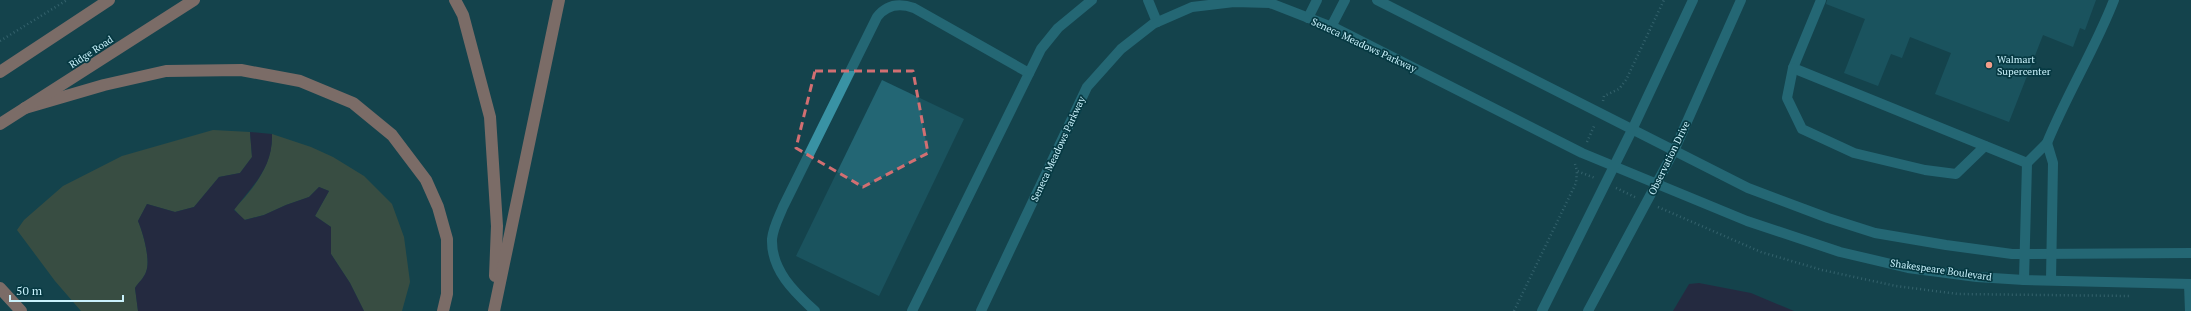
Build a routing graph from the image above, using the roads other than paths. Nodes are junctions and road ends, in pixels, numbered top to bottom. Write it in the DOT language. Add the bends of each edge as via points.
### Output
graph roads {
  1 [pos="109,0"];
  2 [pos="194,0"];
  3 [pos="455,0"];
  4 [pos="559,0"];
  5 [pos="1092,0"];
  6 [pos="1148,0"];
  7 [pos="1317,0"];
  8 [pos="1345,0"];
  9 [pos="1377,0"];
  10 [pos="1693,0"];
  11 [pos="1741,0"];
  12 [pos="1821,0"];
  13 [pos="2114,0"];
  14 [pos="1308,18"];
  15 [pos="1157,22"];
  16 [pos="1331,27"];
  17 [pos="1793,68"];
  18 [pos="0,72"];
  19 [pos="1029,73"];
  20 [pos="25,108"];
  21 [pos="0,124"];
  22 [pos="1632,130"];
  23 [pos="2047,143"];
  24 [pos="1985,146"];
  25 [pos="1674,151"];
  26 [pos="2027,163"];
  27 [pos="1614,166"];
  28 [pos="1656,185"];
  29 [pos="2191,253"];
  30 [pos="2024,254"];
  31 [pos="2052,254"];
  32 [pos="2024,280"];
  33 [pos="2051,280"];
  34 [pos="2190,284"];
  35 [pos="0,288"];
  36 [pos="21,311"];
  37 [pos="443,311"];
  38 [pos="494,311"];
  39 [pos="815,311"];
  40 [pos="912,311"];
  41 [pos="981,311"];
  42 [pos="1542,311"];
  43 [pos="1588,311"];
  44 [pos="2190,311"];
  1 -- 18 [label="highway"];
  2 -- 20 [label="highway, Ridge Road"];
  3 -- 38 [label="highway" via="463,15 490,117 497,226"];
  4 -- 38 [label="highway"];
  5 -- 19 [label="street" via="1058,28 1041,50"];
  6 -- 15 [label="street"];
  7 -- 14 [label="street"];
  8 -- 16 [label="street"];
  9 -- 22 [label="street"];
  10 -- 22 [label="street"];
  11 -- 25 [label="street, Observation Drive"];
  12 -- 17 [label="street"];
  13 -- 23 [label="street"];
  14 -- 15 [label="street, Seneca Meadows Parkway" via="1270,3 1234,2 1192,7"];
  14 -- 16 [label="street, Seneca Meadows Parkway"];
  15 -- 41 [label="street, Seneca Meadows Parkway" via="1121,49 1087,87"];
  16 -- 27 [label="street, Seneca Meadows Parkway" via="1582,153"];
  17 -- 24 [label="street"];
  17 -- 24 [label="street" via="1787,98 1802,129 1854,153 1925,170 1956,174"];
  19 -- 39 [label="street" via="914,8 903,4 882,10 783,207 772,238 780,271 791,289"];
  19 -- 40 [label="street"];
  20 -- 21 [label="highway, Ridge Road"];
  20 -- 37 [label="highway" via="104,85 166,71 241,70 300,81 352,103 392,135 426,180 438,207 447,238 447,294"];
  22 -- 25 [label="street"];
  22 -- 27 [label="street"];
  23 -- 26 [label="street"];
  23 -- 31 [label="street" via="2054,163"];
  24 -- 26 [label="street"];
  25 -- 28 [label="street, Observation Drive"];
  25 -- 30 [label="street" via="1748,188 1875,233"];
  26 -- 30 [label="street"];
  27 -- 28 [label="street, Seneca Meadows Parkway"];
  27 -- 42 [label="street"];
  28 -- 32 [label="street, Shakespeare Boulevard" via="1747,222 1840,252 1908,268"];
  28 -- 43 [label="street, Observation Drive"];
  29 -- 31 [label="street"];
  30 -- 31 [label="street"];
  30 -- 32 [label="street"];
  31 -- 33 [label="street"];
  32 -- 33 [label="street, Shakespeare Boulevard"];
  33 -- 34 [label="street, Shakespeare Boulevard"];
  34 -- 44 [label="street"];
  35 -- 36 [label="highway"];
}
